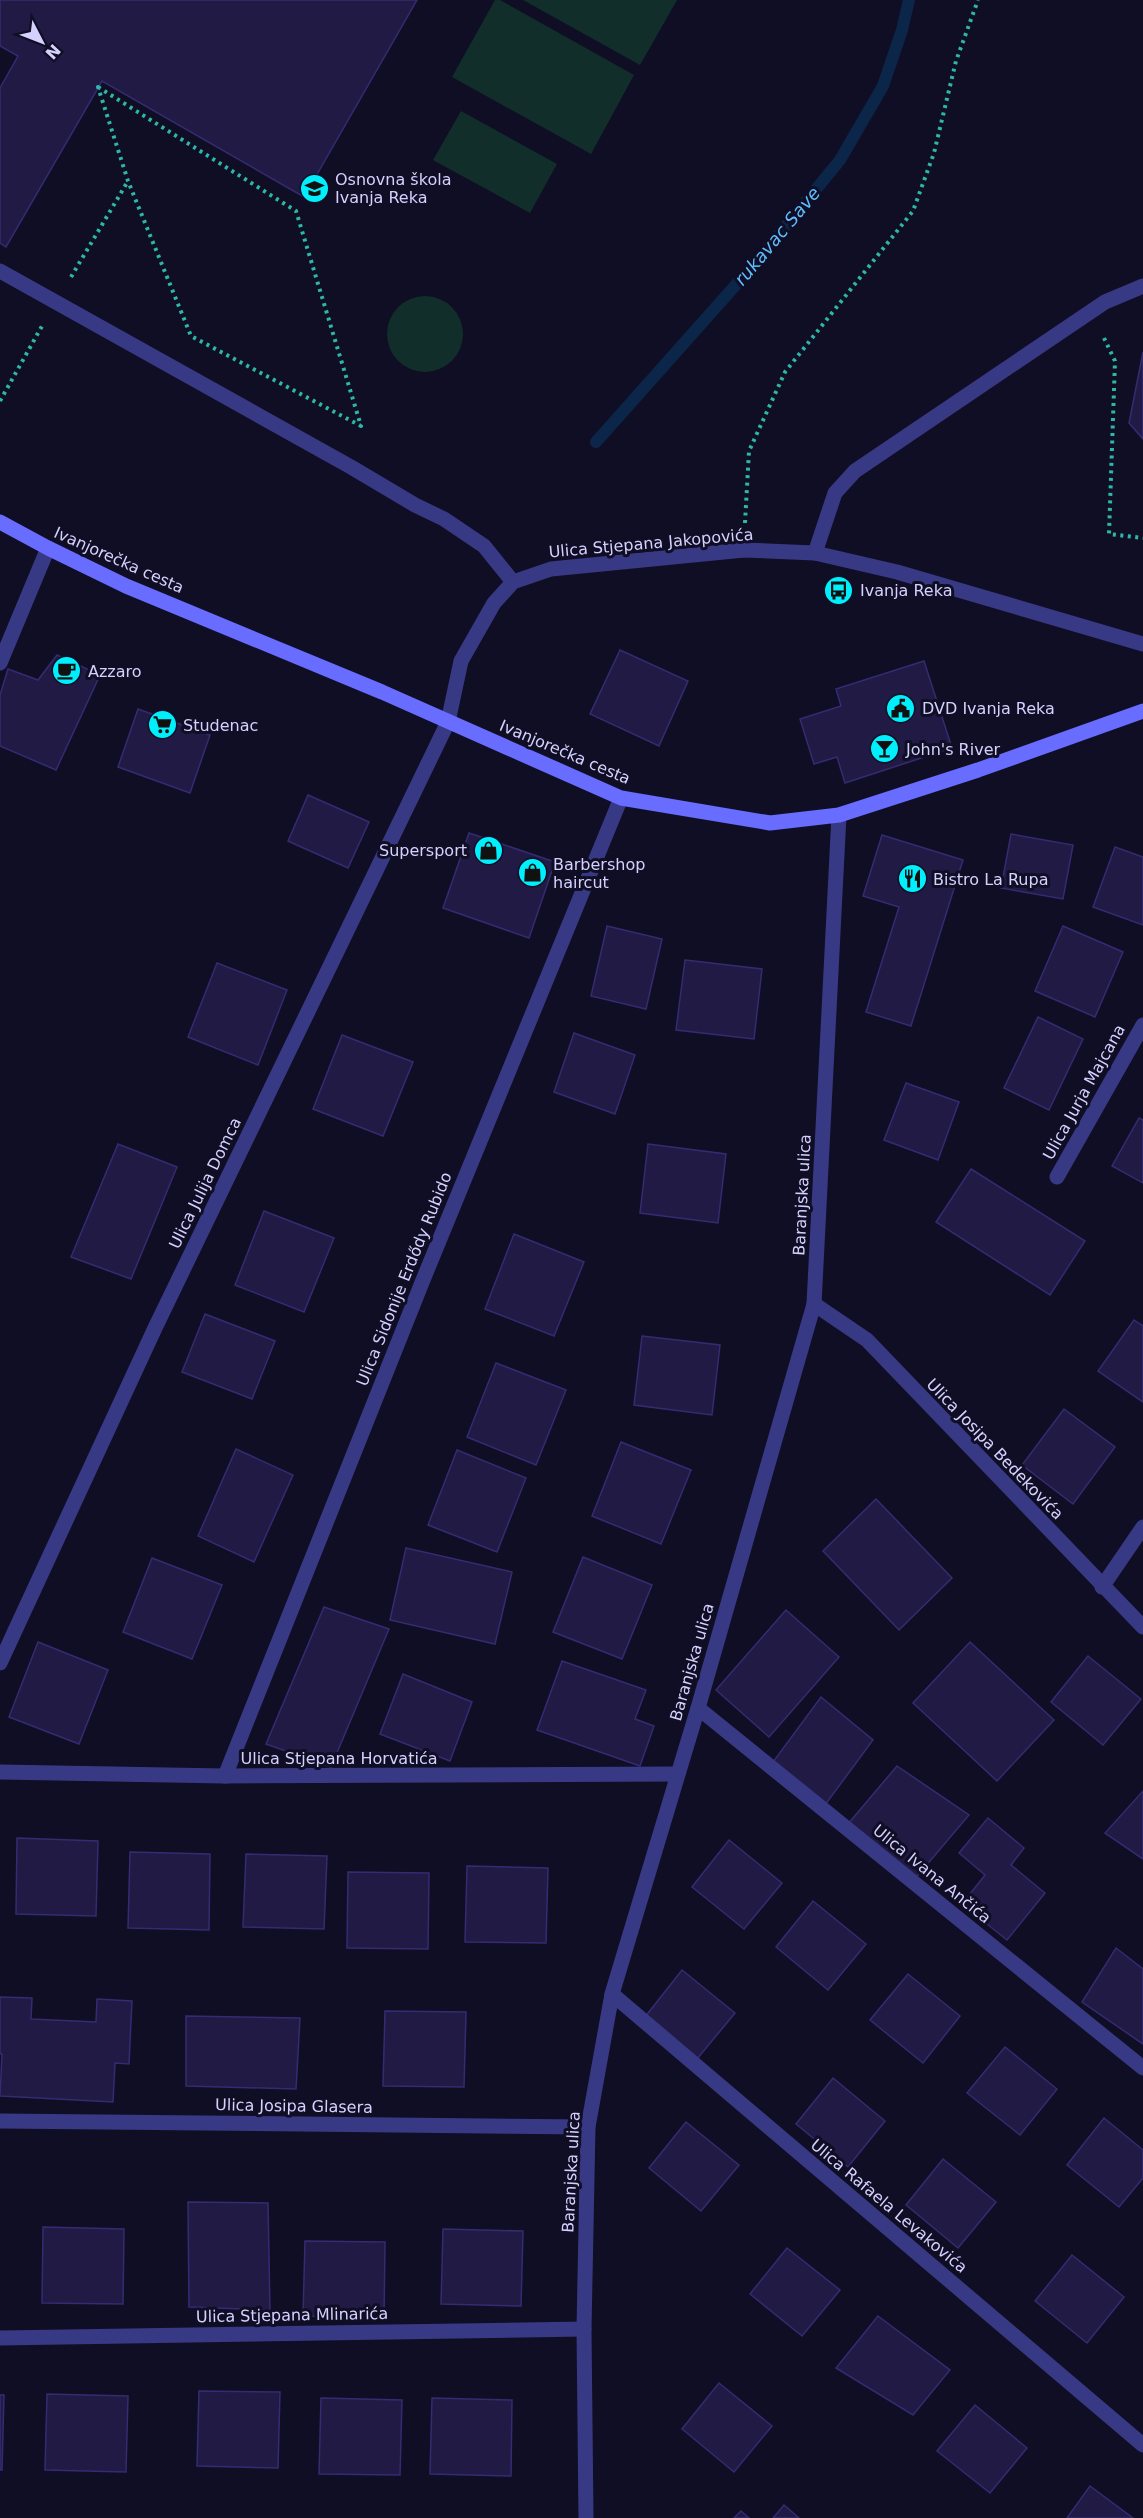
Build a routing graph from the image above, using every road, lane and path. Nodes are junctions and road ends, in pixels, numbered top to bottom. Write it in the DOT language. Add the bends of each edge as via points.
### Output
graph roads {
  1 [pos="978,0"];
  2 [pos="128,181"];
  3 [pos="0,271"];
  4 [pos="66,286"];
  5 [pos="1143,286"];
  6 [pos="44,323"];
  7 [pos="1103,337"];
  8 [pos="0,402"];
  9 [pos="0,522"];
  10 [pos="1143,538"];
  11 [pos="48,548"];
  12 [pos="744,550"];
  13 [pos="815,553"];
  14 [pos="513,582"];
  15 [pos="1143,644"];
  16 [pos="0,663"];
  17 [pos="1143,711"];
  18 [pos="448,722"];
  19 [pos="621,798"];
  20 [pos="839,815"];
  21 [pos="1143,1025"];
  22 [pos="1057,1177"];
  23 [pos="814,1304"];
  24 [pos="1143,1527"];
  25 [pos="1102,1587"];
  26 [pos="1143,1627"];
  27 [pos="0,1663"];
  28 [pos="698,1708"];
  29 [pos="0,1772"];
  30 [pos="678,1774"];
  31 [pos="225,1776"];
  32 [pos="612,1994"];
  33 [pos="1143,2068"];
  34 [pos="0,2121"];
  35 [pos="588,2127"];
  36 [pos="584,2329"];
  37 [pos="0,2338"];
  38 [pos="1143,2445"];
  39 [pos="586,2518"];
  1 -- 12 [label="path" via="956,61 934,153 913,211 785,372 749,451"];
  2 -- 2 [label="path" via="98,87 296,211 362,426 191,336"];
  2 -- 4 [label="path"];
  3 -- 14 [label="street" via="444,519 484,546"];
  5 -- 13 [label="street" via="1105,302 855,471 835,493"];
  6 -- 8 [label="path"];
  7 -- 10 [label="path" via="1115,361 1109,534"];
  9 -- 11 [label="main road, Ivanjorečka cesta"];
  11 -- 16 [label="street"];
  11 -- 18 [label="main road, Ivanjorečka cesta"];
  12 -- 13 [label="street, Ulica Stjepana Jakopovića"];
  12 -- 14 [label="street, Ulica Stjepana Jakopovića" via="551,569"];
  13 -- 15 [label="street, Ulica Stjepana Jakopovića" via="897,572"];
  14 -- 18 [label="street, Ulica Julija Domca" via="494,603 461,661"];
  17 -- 20 [label="main road, Ivanjorečka cesta"];
  18 -- 19 [label="main road, Ivanjorečka cesta"];
  18 -- 27 [label="street, Ulica Julija Domca" via="155,1328"];
  19 -- 20 [label="main road, Ivanjorečka cesta" via="770,823"];
  19 -- 31 [label="street, Ulica Sidonije Erdődy Rubido" via="427,1269"];
  20 -- 23 [label="street, Baranjska ulica"];
  21 -- 22 [label="street, Ulica Jurja Majcana"];
  23 -- 25 [label="street, Ulica Josipa Bedekovića" via="867,1340"];
  23 -- 28 [label="street, Baranjska ulica"];
  24 -- 25 [label="street"];
  25 -- 26 [label="street, Ulica Josipa Bedekovića"];
  28 -- 30 [label="street, Baranjska ulica"];
  28 -- 33 [label="street, Ulica Ivana Ančića"];
  29 -- 31 [label="street, Ulica Stjepana Horvatića"];
  30 -- 31 [label="street, Ulica Stjepana Horvatića"];
  30 -- 32 [label="street, Baranjska ulica"];
  32 -- 35 [label="street, Baranjska ulica"];
  32 -- 38 [label="street, Ulica Rafaela Levakovića"];
  34 -- 35 [label="street, Ulica Josipa Glasera"];
  35 -- 36 [label="street, Baranjska ulica"];
  36 -- 37 [label="street, Ulica Stjepana Mlinarića"];
  36 -- 39 [label="street, Baranjska ulica"];
}
